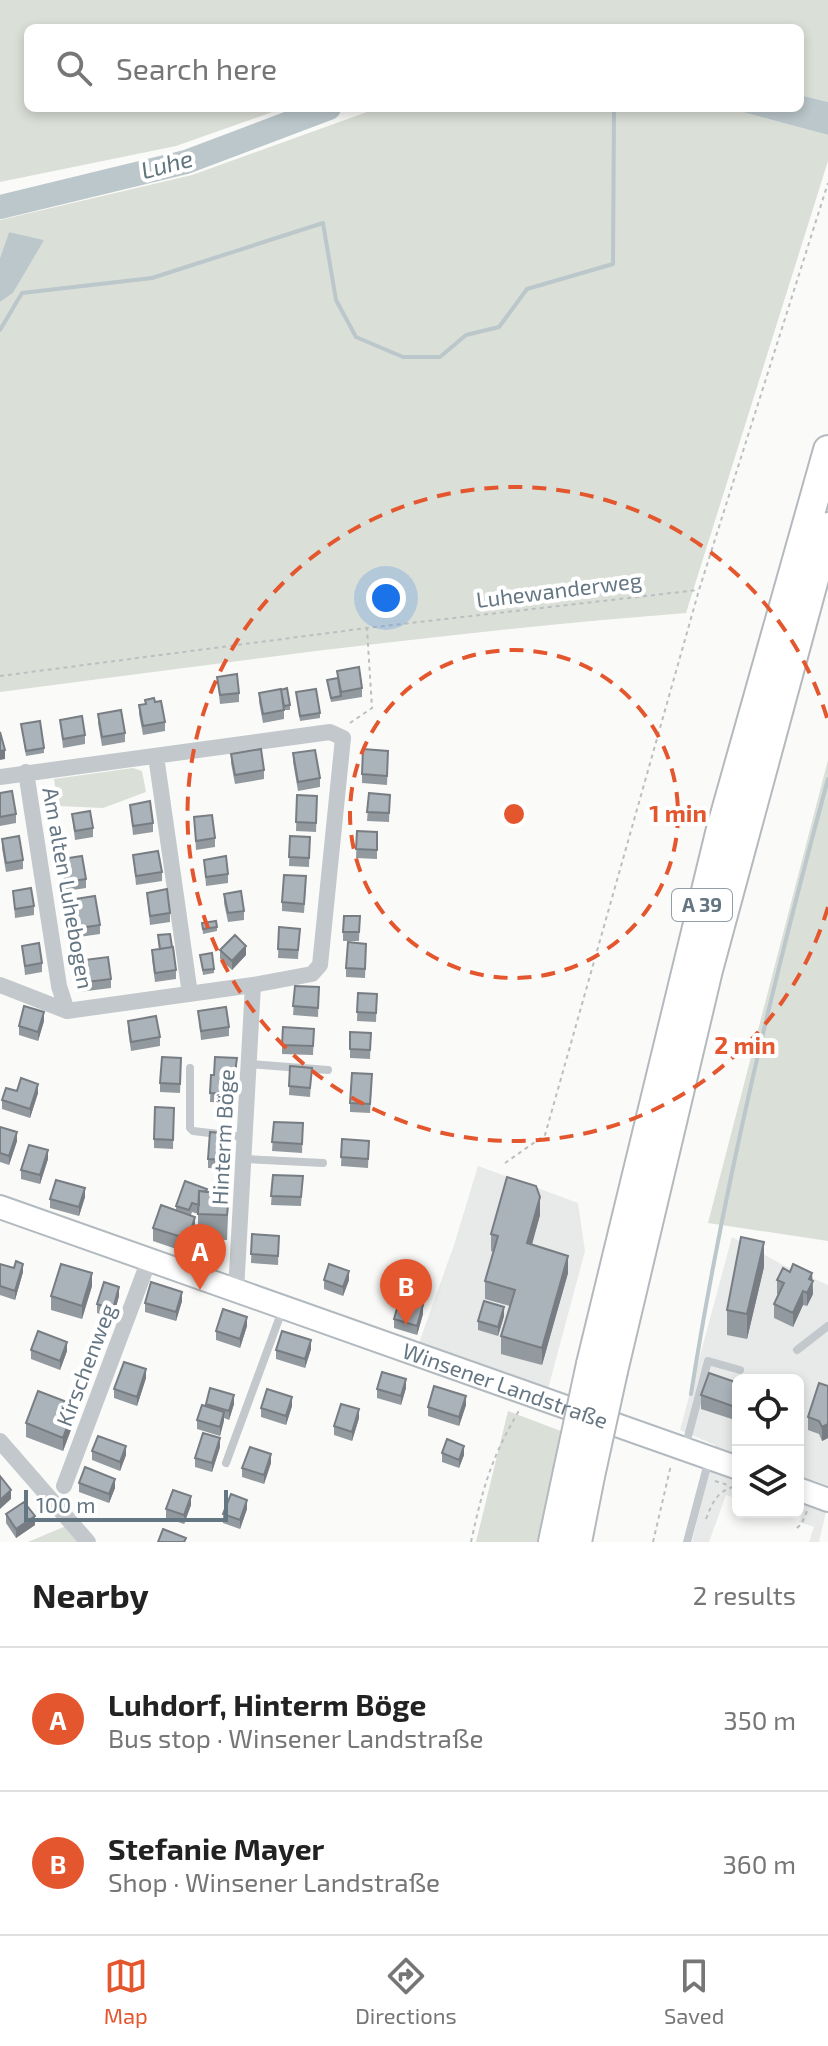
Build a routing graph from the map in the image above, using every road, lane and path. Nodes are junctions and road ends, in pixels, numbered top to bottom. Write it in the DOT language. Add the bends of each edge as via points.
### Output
graph roads {
  1 [pos="828,183"];
  2 [pos="828,450"];
  3 [pos="828,527"];
  4 [pos="699,590"];
  5 [pos="367,628"];
  6 [pos="0,676"];
  7 [pos="337,735"];
  8 [pos="156,756"];
  9 [pos="26,772"];
  10 [pos="0,777"];
  11 [pos="0,985"];
  12 [pos="253,985"];
  13 [pos="190,994"];
  14 [pos="67,1011"];
  15 [pos="249,1064"];
  16 [pos="190,1068"];
  17 [pos="328,1070"];
  18 [pos="245,1137"];
  19 [pos="243,1159"];
  20 [pos="323,1163"];
  21 [pos="505,1163"];
  22 [pos="0,1207"];
  23 [pos="149,1260"];
  24 [pos="236,1291"];
  25 [pos="283,1307"];
  26 [pos="828,1326"];
  27 [pos="797,1350"];
  28 [pos="602,1368"];
  29 [pos="740,1370"];
  30 [pos="526,1393"];
  31 [pos="0,1441"];
  32 [pos="680,1448"];
  33 [pos="709,1458"];
  34 [pos="226,1463"];
  35 [pos="579,1474"];
  36 [pos="732,1474"];
  37 [pos="732,1481"];
  38 [pos="64,1486"];
  39 [pos="811,1500"];
  40 [pos="703,1526"];
  41 [pos="797,1528"];
  42 [pos="88,1542"];
  43 [pos="471,1542"];
  44 [pos="553,1542"];
  45 [pos="577,1542"];
  46 [pos="653,1542"];
  47 [pos="687,1542"];
  1 -- 4 [label="path"];
  2 -- 28 [label="highway, A 39" via="721,829"];
  3 -- 28 [label="highway, A 39"];
  4 -- 5 [label="path, Luhewanderweg"];
  4 -- 21 [label="path" via="545,1135"];
  5 -- 6 [label="path, Luhewanderweg"];
  5 -- 7 [label="path" via="372,708"];
  7 -- 8 [label="street, Am alten Luhebogen"];
  7 -- 12 [label="street, Am alten Luhebogen" via="343,738 320,965 312,974"];
  8 -- 9 [label="street, Am alten Luhebogen"];
  8 -- 13 [label="street"];
  9 -- 10 [label="street, Am alten Luhebogen"];
  9 -- 14 [label="street, Am alten Luhebogen"];
  11 -- 14 [label="street, Am alten Luhebogen"];
  12 -- 13 [label="street, Am alten Luhebogen"];
  12 -- 15 [label="street, Hinterm Böge"];
  13 -- 14 [label="street, Am alten Luhebogen"];
  15 -- 17 [label="lane"];
  15 -- 18 [label="street, Hinterm Böge"];
  16 -- 18 [label="lane" via="190,1128"];
  18 -- 19 [label="street, Hinterm Böge"];
  19 -- 20 [label="lane"];
  19 -- 24 [label="street, Hinterm Böge"];
  22 -- 23 [label="main road, Winsener Landstraße"];
  23 -- 24 [label="main road, Winsener Landstraße"];
  23 -- 38 [label="street, Kirschenweg"];
  24 -- 25 [label="main road, Winsener Landstraße"];
  25 -- 30 [label="main road, Winsener Landstraße"];
  25 -- 34 [label="lane"];
  26 -- 27 [label="lane"];
  28 -- 35 [label="highway, A 39, bridge"];
  29 -- 32 [label="lane" via="708,1361"];
  30 -- 32 [label="main road, Winsener Landstraße"];
  30 -- 43 [label="path" via="484,1481"];
  31 -- 42 [label="street"];
  32 -- 33 [label="main road, Winsener Landstraße"];
  32 -- 46 [label="path"];
  33 -- 36 [label="main road, Winsener Landstraße"];
  33 -- 47 [label="lane"];
  35 -- 44 [label="highway, A 39"];
  35 -- 45 [label="highway, A 39"];
  37 -- 40 [label="path" via="715,1497"];
  39 -- 41 [label="path"];
}
